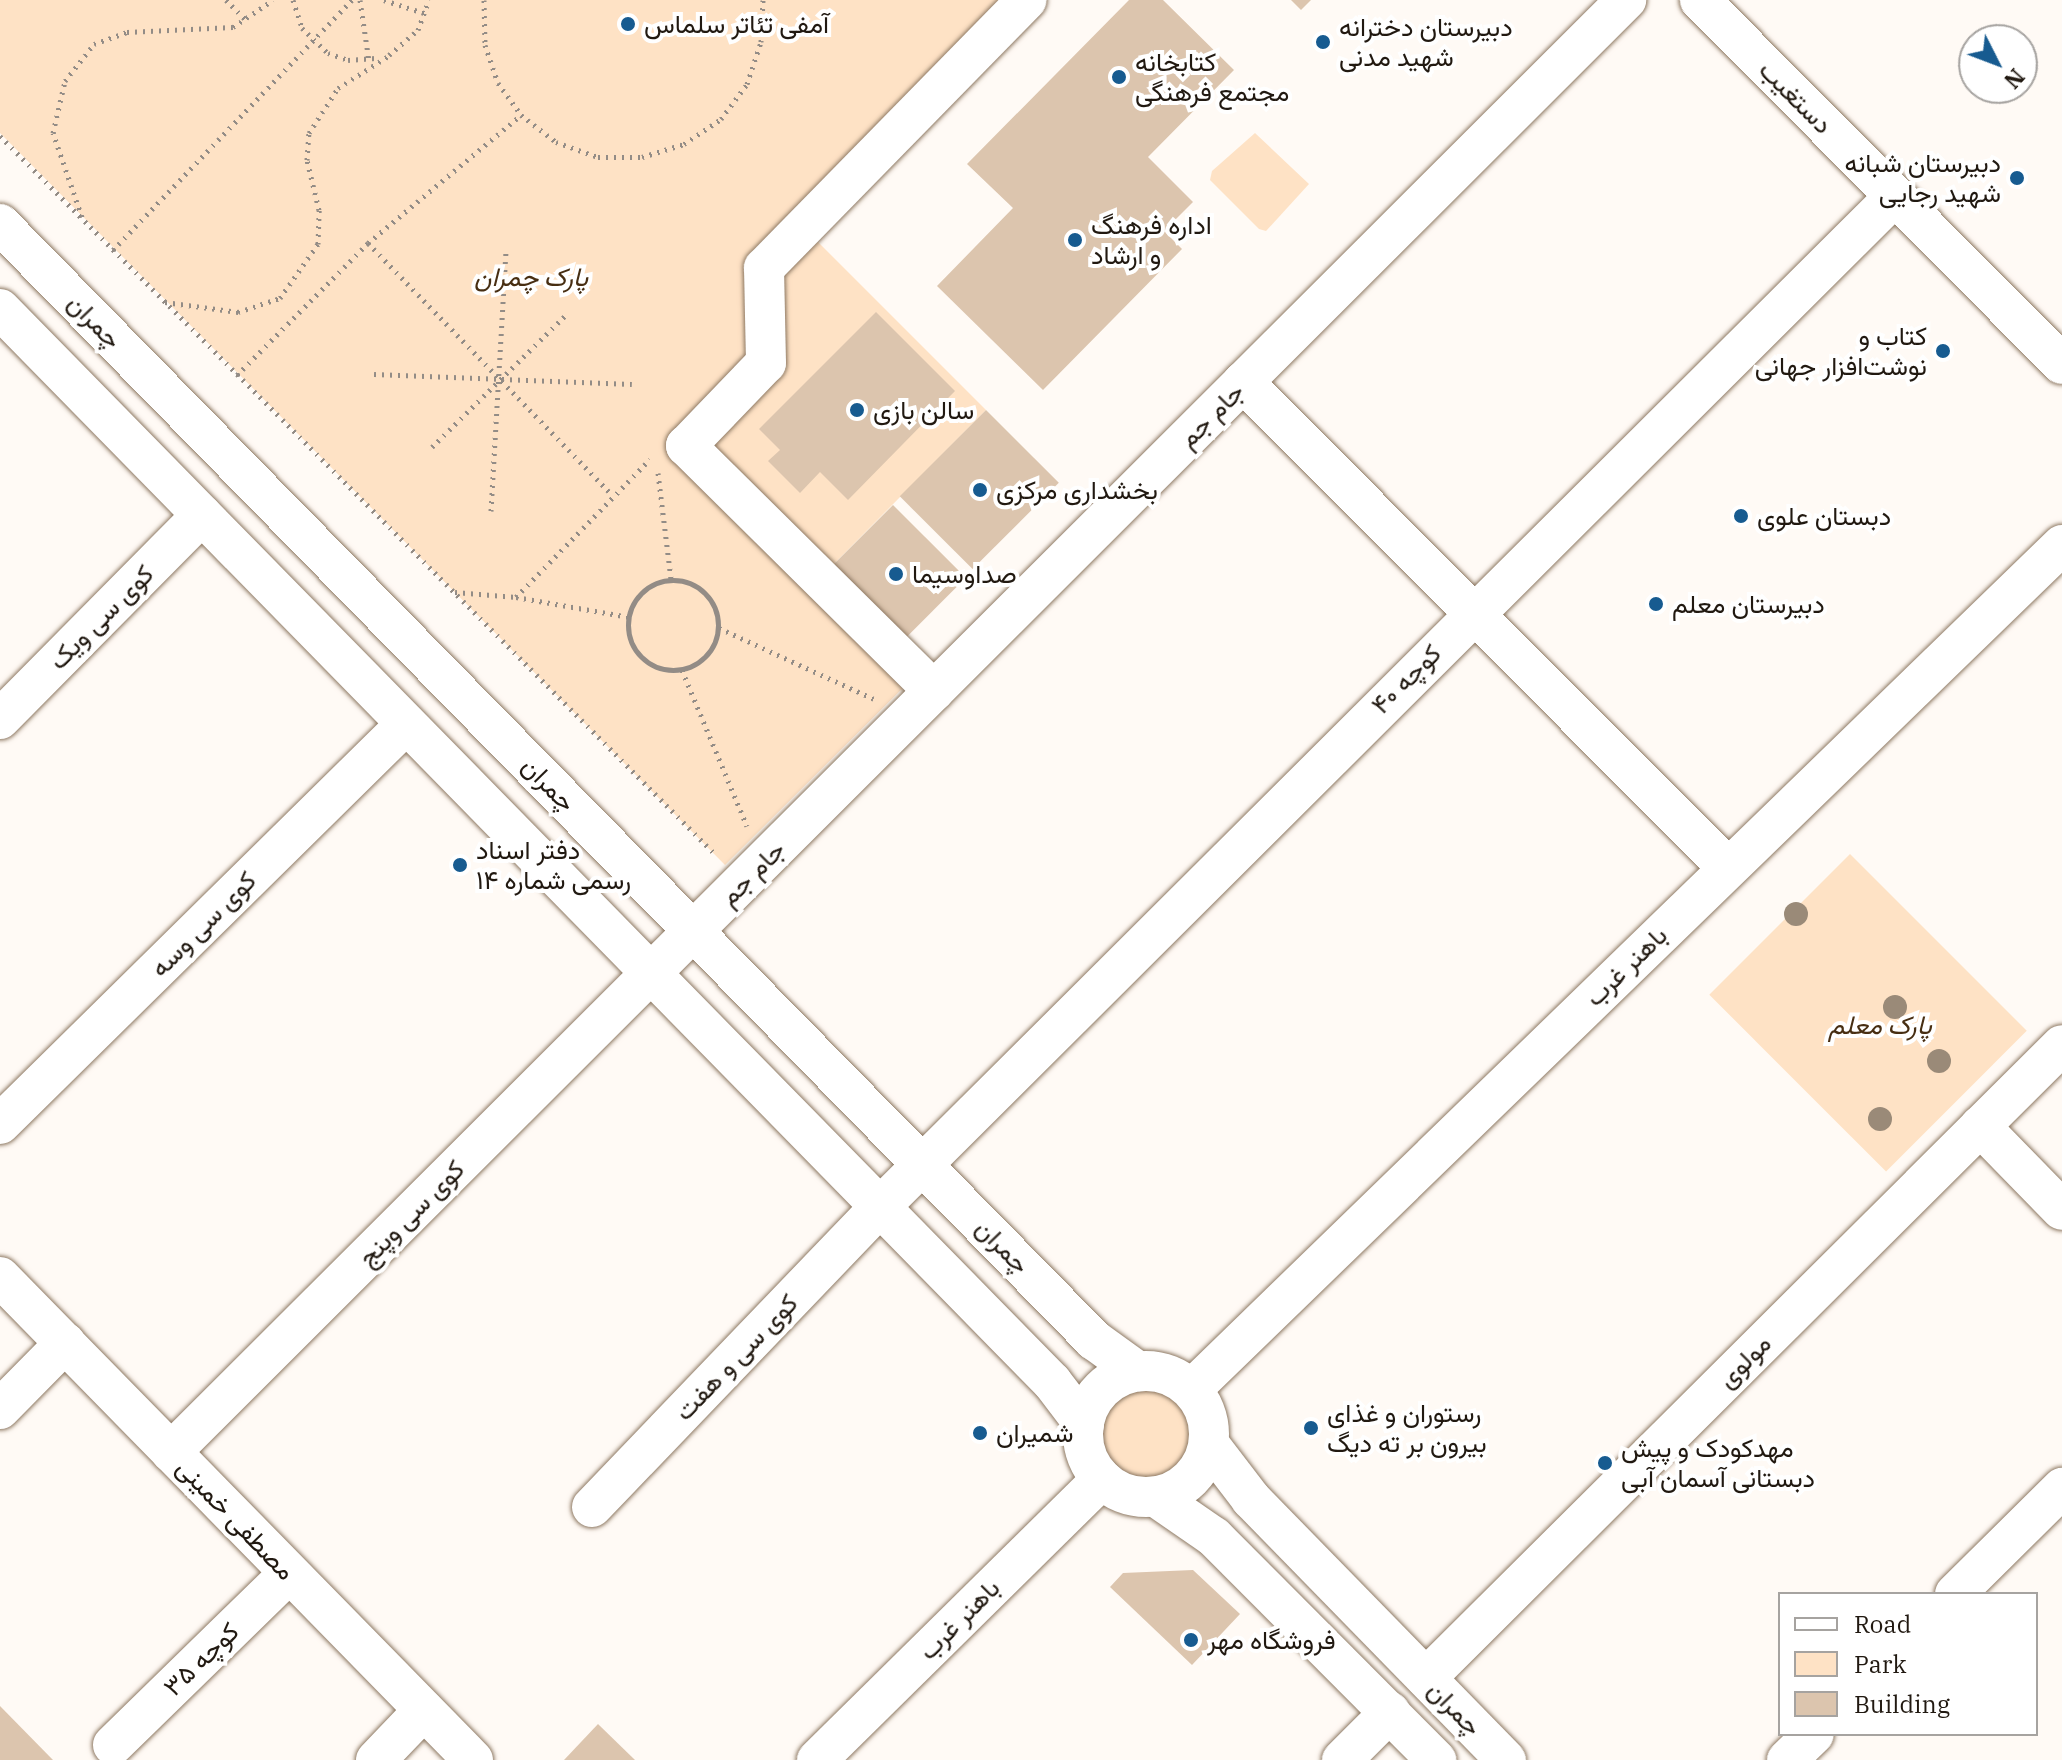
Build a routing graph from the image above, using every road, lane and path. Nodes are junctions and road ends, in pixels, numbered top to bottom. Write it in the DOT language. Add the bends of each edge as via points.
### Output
graph roads {
  1 [pos="226,0"];
  2 [pos="273,0"];
  3 [pos="293,0"];
  4 [pos="352,0"];
  5 [pos="360,0"];
  6 [pos="384,0"];
  7 [pos="429,0"];
  8 [pos="484,0"];
  9 [pos="763,0"];
  10 [pos="1026,0"];
  11 [pos="1626,0"];
  12 [pos="1700,0"];
  13 [pos="427,14"];
  14 [pos="246,20"];
  15 [pos="312,40"];
  16 [pos="390,55"];
  17 [pos="369,61"];
  18 [pos="521,115"];
  19 [pos="0,136"];
  20 [pos="1894,197"];
  21 [pos="83,221"];
  22 [pos="0,224"];
  23 [pos="368,243"];
  24 [pos="113,250"];
  25 [pos="506,253"];
  26 [pos="164,301"];
  27 [pos="0,309"];
  28 [pos="566,315"];
  29 [pos="2062,364"];
  30 [pos="374,374"];
  31 [pos="237,375"];
  32 [pos="499,381"];
  33 [pos="1243,382"];
  34 [pos="632,384"];
  35 [pos="432,447"];
  36 [pos="613,496"];
  37 [pos="491,511"];
  38 [pos="202,515"];
  39 [pos="2062,545"];
  40 [pos="671,579"];
  41 [pos="453,592"];
  42 [pos="516,597"];
  43 [pos="1472,613"];
  44 [pos="629,617"];
  45 [pos="719,628"];
  46 [pos="682,670"];
  47 [pos="926,682"];
  48 [pos="0,719"];
  49 [pos="406,724"];
  50 [pos="752,838"];
  51 [pos="725,865"];
  52 [pos="1728,868"];
  53 [pos="694,931"];
  54 [pos="651,973"];
  55 [pos="2062,1045"];
  56 [pos="0,1124"];
  57 [pos="1980,1126"];
  58 [pos="922,1164"];
  59 [pos="880,1207"];
  60 [pos="2062,1210"];
  61 [pos="0,1277"];
  62 [pos="65,1343"];
  63 [pos="1137,1371"];
  64 [pos="1192,1389"];
  65 [pos="0,1409"];
  66 [pos="1084,1424"];
  67 [pos="1209,1444"];
  68 [pos="171,1452"];
  69 [pos="1102,1479"];
  70 [pos="2062,1488"];
  71 [pos="1156,1497"];
  72 [pos="592,1507"];
  73 [pos="289,1573"];
  74 [pos="1957,1592"];
  75 [pos="1426,1678"];
  76 [pos="424,1710"];
  77 [pos="1390,1712"];
  78 [pos="1812,1736"];
  79 [pos="113,1745"];
  80 [pos="376,1760"];
  81 [pos="473,1760"];
  82 [pos="817,1760"];
  83 [pos="1342,1760"];
  84 [pos="1436,1760"];
  85 [pos="1506,1760"];
  86 [pos="1787,1760"];
  1 -- 14 [label="path"];
  2 -- 14 [label="path"];
  3 -- 15 [label="path"];
  4 -- 15 [label="path"];
  5 -- 17 [label="path"];
  6 -- 13 [label="path"];
  7 -- 13 [label="path"];
  8 -- 18 [label="path" via="485,45 498,83"];
  9 -- 18 [label="path" via="761,42 747,84 721,119 684,144 642,157 598,157 556,142"];
  10 -- 47 [label="street" via="764,268 766,363 686,446"];
  11 -- 33 [label="street, جام جم"];
  12 -- 20 [label="street, دستغیب"];
  13 -- 16 [label="path" via="412,38"];
  14 -- 21 [label="path" via="233,27 127,32 94,44 65,81 53,133"];
  15 -- 17 [label="path" via="348,60"];
  15 -- 24 [label="path"];
  16 -- 17 [label="path"];
  16 -- 26 [label="path" via="338,88 309,133 307,160 319,210 318,244 280,298 238,312"];
  18 -- 23 [label="path"];
  19 -- 21 [label="path"];
  20 -- 29 [label="street, دستغیب"];
  20 -- 43 [label="street, کوچه ۴۰"];
  21 -- 24 [label="path"];
  22 -- 53 [label="street, چمران"];
  23 -- 31 [label="path"];
  23 -- 32 [label="path"];
  24 -- 26 [label="path"];
  25 -- 32 [label="path"];
  26 -- 31 [label="path"];
  27 -- 38 [label="street"];
  28 -- 32 [label="path"];
  30 -- 32 [label="path"];
  31 -- 41 [label="path"];
  32 -- 34 [label="path"];
  32 -- 35 [label="path"];
  32 -- 36 [label="path"];
  32 -- 37 [label="path"];
  33 -- 43 [label="street"];
  33 -- 47 [label="street, جام جم"];
  36 -- 40 [label="path" via="656,452"];
  36 -- 42 [label="path"];
  38 -- 48 [label="street, کوی سی ویک"];
  38 -- 49 [label="street"];
  39 -- 52 [label="street, باهنر غرب"];
  40 -- 44 [label="path" via="644,590"];
  40 -- 45 [label="path" via="700,588 711,599"];
  41 -- 42 [label="path"];
  41 -- 51 [label="path"];
  42 -- 44 [label="path"];
  43 -- 52 [label="street"];
  43 -- 58 [label="street, کوچه ۴۰"];
  44 -- 46 [label="path" via="632,645 641,657 653,666"];
  45 -- 46 [label="path" via="707,655"];
  45 -- 47 [label="path" via="886,705"];
  46 -- 50 [label="path"];
  47 -- 53 [label="street, جام جم"];
  49 -- 54 [label="street"];
  49 -- 56 [label="street, کوی سی وسه"];
  52 -- 64 [label="street, باهنر غرب"];
  53 -- 54 [label="street, جام جم"];
  53 -- 58 [label="street, چمران"];
  54 -- 59 [label="street"];
  54 -- 68 [label="street, کوی سی وپنج"];
  55 -- 57 [label="street, مولوی"];
  57 -- 60 [label="street"];
  57 -- 75 [label="street, مولوی"];
  58 -- 59 [label="street, کوچه ۴۰"];
  58 -- 63 [label="street, چمران" via="1094,1340"];
  59 -- 66 [label="street" via="1052,1382"];
  59 -- 72 [label="street, کوی سی و هفت"];
  61 -- 62 [label="street, مصطفی خمینی"];
  62 -- 65 [label="street"];
  62 -- 68 [label="street, مصطفی خمینی"];
  63 -- 64 [label="street" via="1166,1374"];
  63 -- 66 [label="street" via="1102,1389"];
  64 -- 67 [label="street" via="1209,1424"];
  66 -- 69 [label="street" via="1090,1463"];
  67 -- 71 [label="street" via="1191,1479"];
  67 -- 75 [label="street, چمران" via="1251,1499"];
  68 -- 73 [label="street, مصطفی خمینی"];
  69 -- 71 [label="street" via="1127,1493"];
  69 -- 82 [label="street, باهنر غرب"];
  70 -- 74 [label="street"];
  71 -- 77 [label="street, چمران" via="1214,1537"];
  73 -- 76 [label="street, مصطفی خمینی"];
  73 -- 79 [label="street, کوچه ۳۵"];
  75 -- 85 [label="street, چمران"];
  76 -- 80 [label="street"];
  76 -- 81 [label="street, مصطفی خمینی"];
  77 -- 83 [label="street"];
  77 -- 84 [label="street, چمران"];
  78 -- 86 [label="street"];
}
